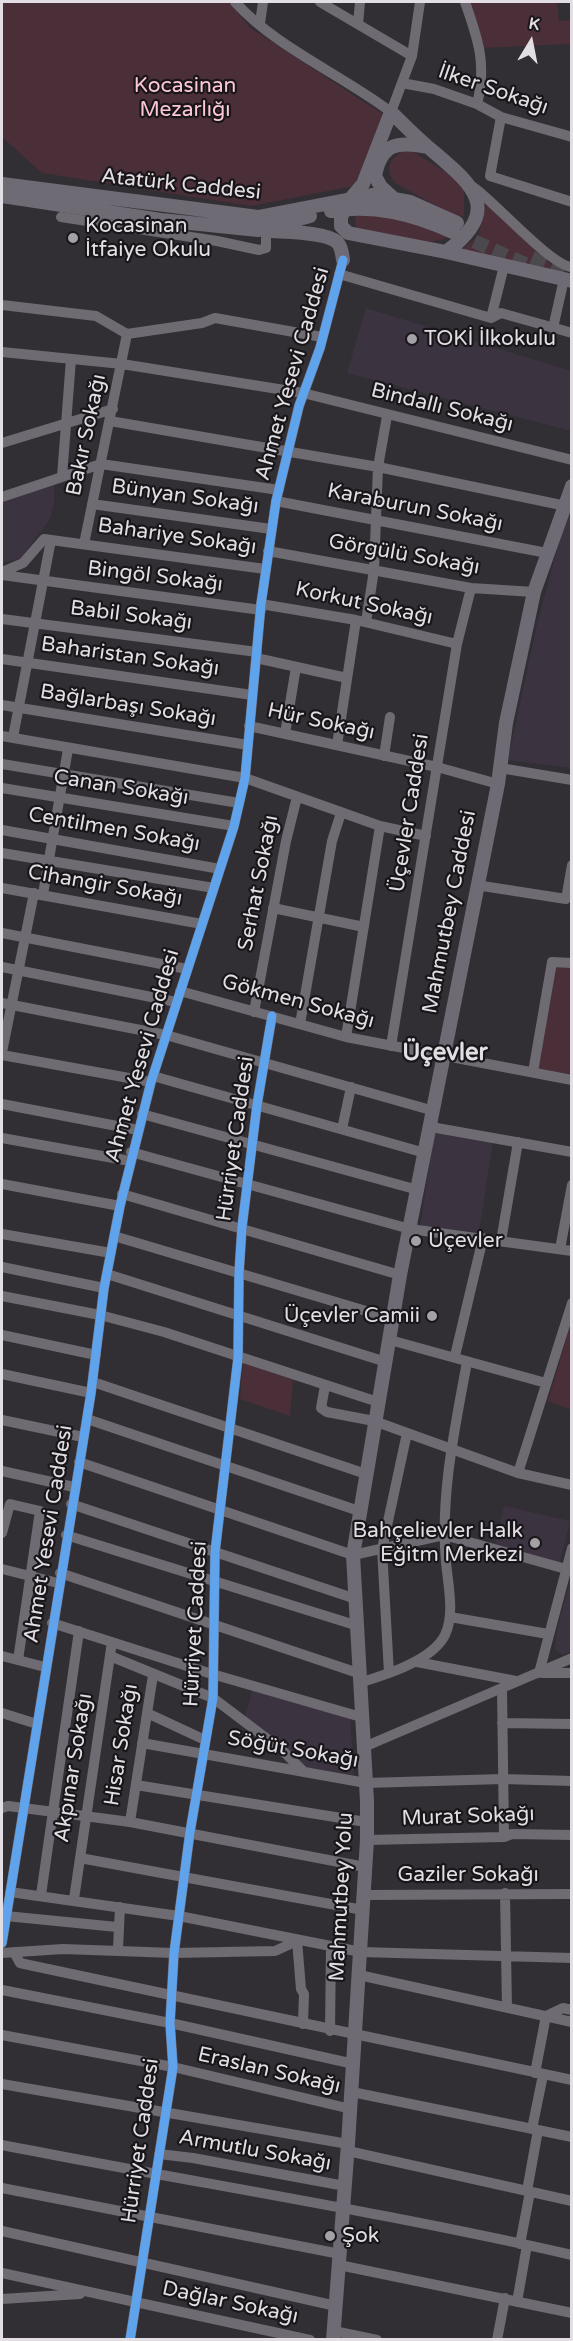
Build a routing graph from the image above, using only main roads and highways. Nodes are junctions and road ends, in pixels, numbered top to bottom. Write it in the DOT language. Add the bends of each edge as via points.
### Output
graph roads {
  1 [pos="428,147"];
  2 [pos="2,184"];
  3 [pos="2,196"];
  4 [pos="393,198"];
  5 [pos="350,203"];
  6 [pos="267,223"];
  7 [pos="371,237"];
  8 [pos="446,252"];
  9 [pos="568,280"];
  10 [pos="572,486"];
  11 [pos="369,1458"];
  12 [pos="334,2335"];
  1 -- 4 [label="main road" via="393,146 383,153 375,176"];
  1 -- 5 [label="main road" via="391,112 363,184"];
  1 -- 8 [label="main road" via="473,188 478,210 470,233"];
  2 -- 6 [label="main road, Atatürk Caddesi"];
  3 -- 6 [label="main road" via="160,220"];
  4 -- 5 [label="main road" via="372,195"];
  4 -- 5 [label="main road" via="455,228"];
  5 -- 6 [label="main road"];
  5 -- 7 [label="main road" via="341,216 341,226 348,233"];
  6 -- 7 [label="main road" via="336,242 343,260 356,242"];
  7 -- 8 [label="main road"];
  8 -- 9 [label="main road"];
  10 -- 11 [label="main road, Mahmutbey Caddesi" via="534,592 506,723 498,784 400,1275"];
  11 -- 12 [label="main road, Mahmutbey Yolu" via="353,1555 367,1840"];
}
